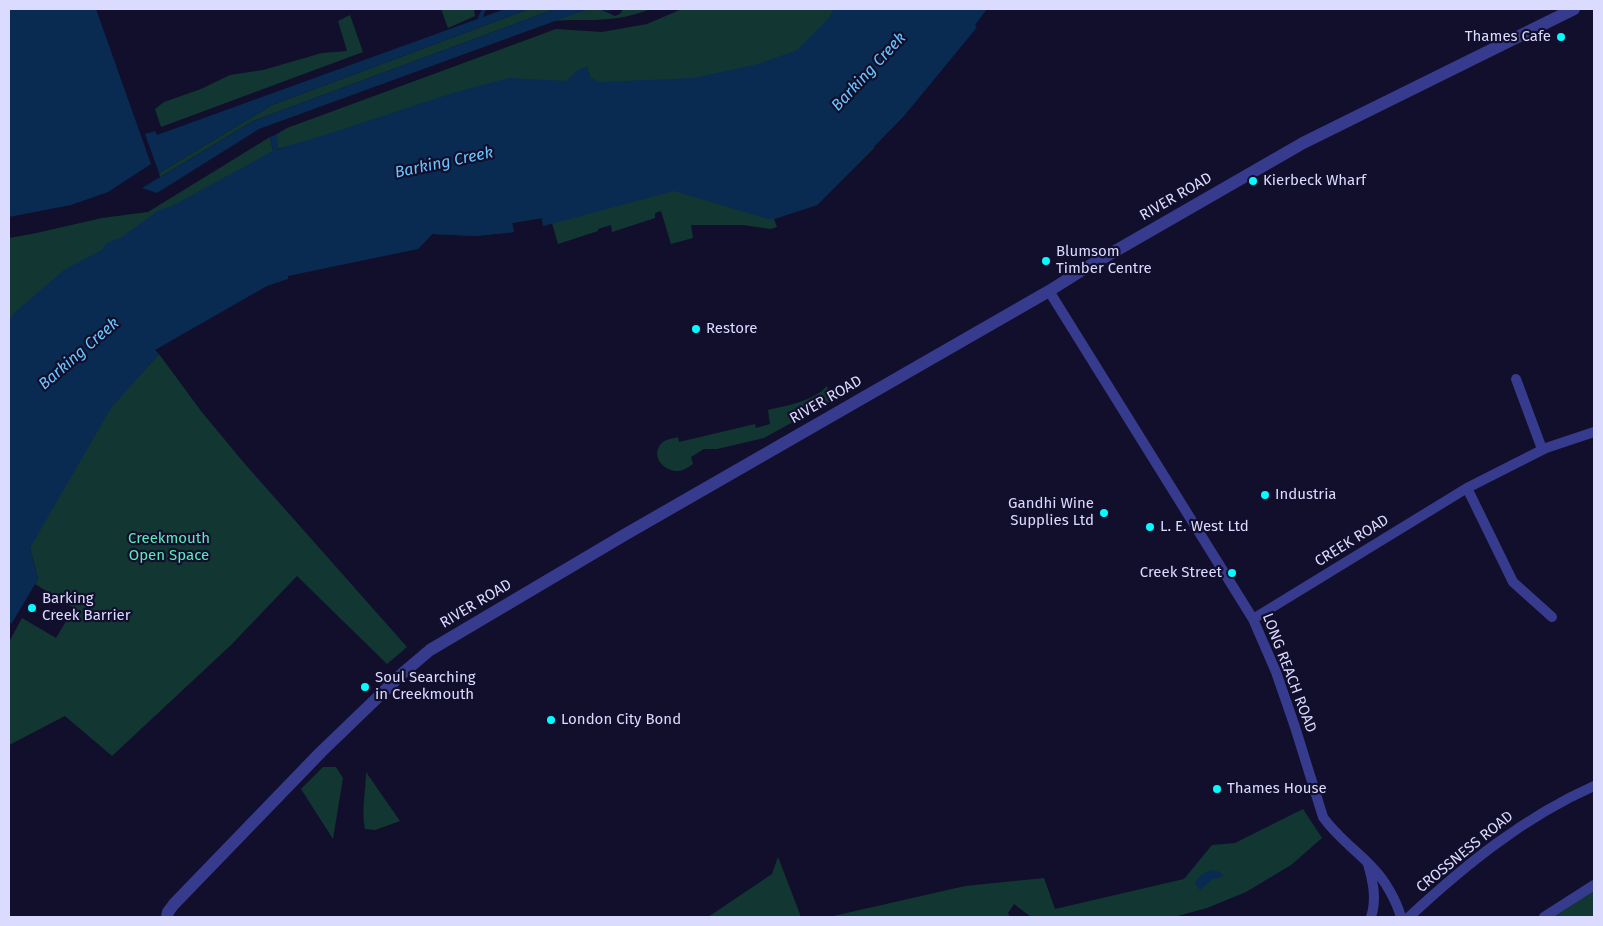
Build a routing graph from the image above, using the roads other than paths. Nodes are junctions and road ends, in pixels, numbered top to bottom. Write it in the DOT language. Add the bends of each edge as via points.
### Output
graph roads {
  1 [pos="1574,9"];
  2 [pos="1049,291"];
  3 [pos="1516,379"];
  4 [pos="1594,432"];
  5 [pos="1542,449"];
  6 [pos="1467,488"];
  7 [pos="1552,617"];
  8 [pos="1253,618"];
  9 [pos="1594,786"];
  10 [pos="1367,862"];
  11 [pos="1594,885"];
  12 [pos="167,917"];
  13 [pos="1371,917"];
  14 [pos="1401,917"];
  15 [pos="1409,917"];
  16 [pos="1544,917"];
  1 -- 2 [label="street, RIVER ROAD" via="1303,143"];
  2 -- 8 [label="street, LONG REACH ROAD"];
  2 -- 12 [label="street, RIVER ROAD" via="430,650 321,752 174,904"];
  3 -- 5 [label="street"];
  4 -- 5 [label="street, CREEK ROAD"];
  5 -- 6 [label="street, CREEK ROAD"];
  6 -- 7 [label="street" via="1513,582"];
  6 -- 8 [label="street, CREEK ROAD"];
  8 -- 10 [label="street, LONG REACH ROAD" via="1276,672 1320,811 1327,823"];
  9 -- 15 [label="street, CROSSNESS ROAD" via="1510,833"];
  10 -- 13 [label="street" via="1374,894"];
  10 -- 14 [label="street, LONG REACH ROAD" via="1382,880"];
  11 -- 16 [label="street"];
}
